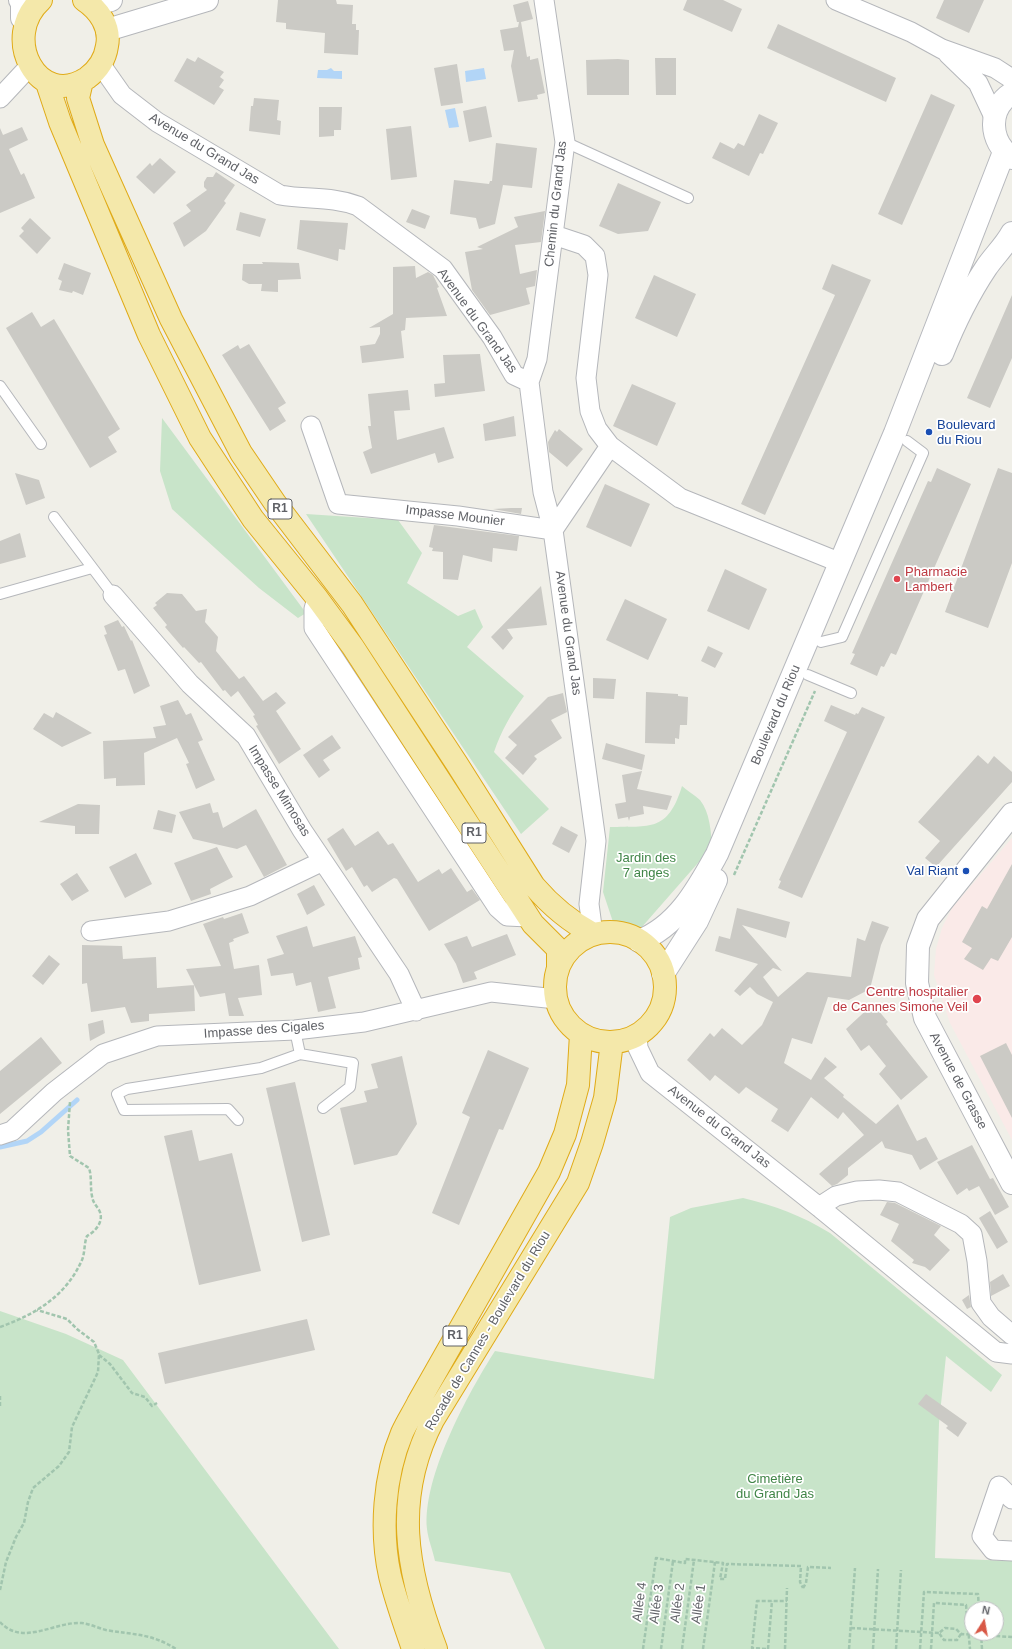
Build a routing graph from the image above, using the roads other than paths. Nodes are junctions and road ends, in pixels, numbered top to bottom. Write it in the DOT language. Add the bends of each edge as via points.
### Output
graph roads {
  1 [pos="41,0"];
  2 [pos="207,0"];
  3 [pos="544,0"];
  4 [pos="836,0"];
  5 [pos="96,2"];
  6 [pos="21,9"];
  7 [pos="107,30"];
  8 [pos="942,49"];
  9 [pos="101,65"];
  10 [pos="1004,65"];
  11 [pos="27,69"];
  12 [pos="1012,80"];
  13 [pos="82,81"];
  14 [pos="47,83"];
  15 [pos="1012,93"];
  16 [pos="0,98"];
  17 [pos="994,117"];
  18 [pos="565,142"];
  19 [pos="1008,155"];
  20 [pos="688,198"];
  21 [pos="1012,233"];
  22 [pos="554,235"];
  23 [pos="529,382"];
  24 [pos="0,386"];
  25 [pos="311,426"];
  26 [pos="41,444"];
  27 [pos="610,446"];
  28 [pos="54,517"];
  29 [pos="553,530"];
  30 [pos="841,563"];
  31 [pos="92,568"];
  32 [pos="0,594"];
  33 [pos="113,595"];
  34 [pos="814,678"];
  35 [pos="851,693"];
  36 [pos="1012,814"];
  37 [pos="323,861"];
  38 [pos="91,931"];
  39 [pos="593,934"];
  40 [pos="639,941"];
  41 [pos="558,968"];
  42 [pos="663,974"];
  43 [pos="556,999"];
  44 [pos="416,1011"];
  45 [pos="295,1030"];
  46 [pos="581,1034"];
  47 [pos="637,1034"];
  48 [pos="612,1042"];
  49 [pos="300,1054"];
  50 [pos="323,1108"];
  51 [pos="238,1120"];
  52 [pos="0,1135"];
  53 [pos="1012,1183"];
  54 [pos="819,1207"];
  55 [pos="1012,1335"];
  56 [pos="1012,1354"];
  57 [pos="1012,1499"];
  58 [pos="1012,1551"];
  59 [pos="413,1649"];
  60 [pos="436,1649"];
  1 -- 6 [label="highway"];
  2 -- 7 [label="main road"];
  3 -- 18 [label="street, Chemin du Grand Jas"];
  4 -- 8 [label="street" via="911,32"];
  5 -- 7 [label="highway"];
  6 -- 11 [label="highway" via="17,44 20,57"];
  7 -- 9 [label="highway" via="106,54"];
  8 -- 10 [label="street"];
  8 -- 17 [label="street" via="978,83"];
  9 -- 13 [label="highway"];
  9 -- 23 [label="street, Avenue du Grand Jas" via="122,95 156,122 280,195 342,200 358,206 443,269 492,337 514,375"];
  10 -- 12 [label="street"];
  11 -- 14 [label="highway" via="36,78"];
  11 -- 16 [label="street"];
  13 -- 14 [label="highway" via="59,85"];
  13 -- 39 [label="highway, R1" via="78,98 93,145 171,319 241,453 275,503 352,604 458,764 534,886 559,912"];
  14 -- 41 [label="highway, R1" via="60,122 149,335 200,438 253,519 353,647 528,917 558,949"];
  15 -- 17 [label="main road" via="1003,100"];
  17 -- 19 [label="main road" via="997,142"];
  18 -- 20 [label="lane"];
  18 -- 22 [label="street, Chemin du Grand Jas"];
  19 -- 30 [label="main road, Boulevard du Riou"];
  21 -- 34 [label="main road, Boulevard du Riou" via="971,292 952,328 821,642"];
  22 -- 23 [label="street, Chemin du Grand Jas" via="537,359"];
  22 -- 27 [label="street" via="584,245 596,256 598,275 586,378 590,410 596,429"];
  23 -- 29 [label="street, Avenue du Grand Jas" via="543,492"];
  24 -- 26 [label="lane"];
  25 -- 29 [label="street, Impasse Mounier" via="338,504 458,516"];
  27 -- 29 [label="street"];
  27 -- 30 [label="street" via="680,498"];
  28 -- 31 [label="lane"];
  29 -- 39 [label="street, Avenue du Grand Jas" via="596,841 589,904"];
  30 -- 40 [label="main road, Boulevard du Riou" via="717,854 683,910 662,930"];
  31 -- 32 [label="lane"];
  31 -- 33 [label="lane"];
  33 -- 37 [label="street, Impasse Mimosas" via="190,684 246,736"];
  34 -- 35 [label="lane"];
  34 -- 42 [label="main road, Boulevard du Riou" via="697,921"];
  36 -- 53 [label="main road, Avenue de Grasse" via="928,919 918,946 917,983 925,1018"];
  37 -- 38 [label="street" via="250,896 169,921"];
  37 -- 44 [label="street, Impasse Mimosas" via="400,974"];
  39 -- 40 [label="highway" via="625,934"];
  39 -- 41 [label="highway" via="578,942 566,954"];
  40 -- 42 [label="highway" via="658,961"];
  41 -- 43 [label="highway"];
  42 -- 47 [label="highway" via="665,992 660,1009 651,1024"];
  43 -- 44 [label="street, Impasse des Cigales" via="491,992"];
  43 -- 46 [label="highway" via="561,1013"];
  44 -- 45 [label="street, Impasse des Cigales" via="364,1022"];
  45 -- 49 [label="lane"];
  45 -- 52 [label="street, Impasse des Cigales" via="157,1036 102,1054 12,1130"];
  46 -- 48 [label="highway" via="596,1040"];
  46 -- 59 [label="highway, Rocade de Cannes - Boulevard du Riou / R1" via="578,1085 565,1134 549,1172 402,1432 395,1456 386,1495 388,1561 390,1577"];
  47 -- 48 [label="highway" via="625,1040"];
  47 -- 54 [label="street, Avenue du Grand Jas" via="638,1048 650,1073"];
  48 -- 60 [label="highway, Rocade de Cannes - Boulevard du Riou / R1" via="605,1098 578,1183 433,1420 418,1452 408,1503 407,1538 412,1571"];
  49 -- 50 [label="lane" via="353,1063 350,1087"];
  49 -- 51 [label="lane" via="261,1068 127,1089 117,1094 124,1110 228,1110"];
  54 -- 55 [label="street" via="836,1196 856,1191 898,1192 961,1224 972,1234 981,1303 991,1317"];
  54 -- 56 [label="street, Avenue du Grand Jas" via="996,1352"];
  57 -- 58 [label="street" via="999,1486 982,1536 993,1550"];
}
